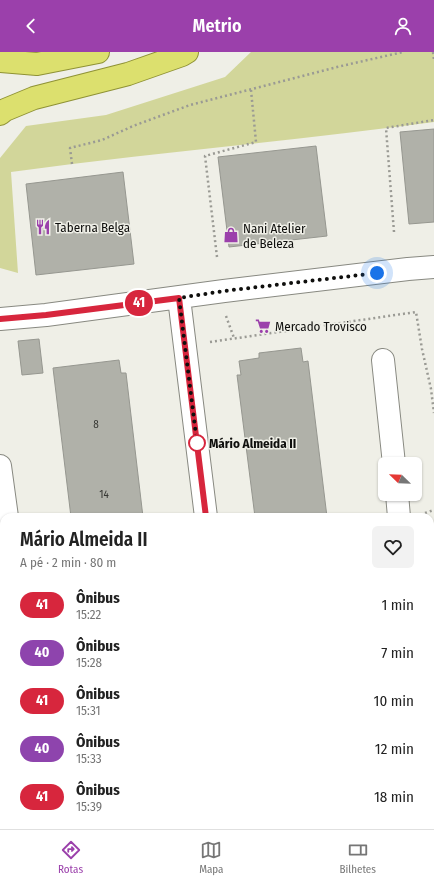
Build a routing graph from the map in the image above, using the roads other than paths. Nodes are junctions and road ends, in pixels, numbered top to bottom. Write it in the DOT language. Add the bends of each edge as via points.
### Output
graph roads {
  1 [pos="98,52"];
  2 [pos="187,52"];
  3 [pos="0,61"];
  4 [pos="0,114"];
  5 [pos="434,267"];
  6 [pos="179,298"];
  7 [pos="0,319"];
  8 [pos="383,360"];
  9 [pos="393,457"];
  10 [pos="0,466"];
  11 [pos="398,501"];
  12 [pos="6,513"];
  13 [pos="206,513"];
  14 [pos="399,513"];
  1 -- 3 [label="highway" via="37,64"];
  2 -- 4 [label="highway" via="128,74 34,98"];
  5 -- 6 [label="street"];
  6 -- 7 [label="street"];
  6 -- 13 [label="street"];
  8 -- 9 [label="street"];
  10 -- 12 [label="street"];
  11 -- 14 [label="street"];
}
